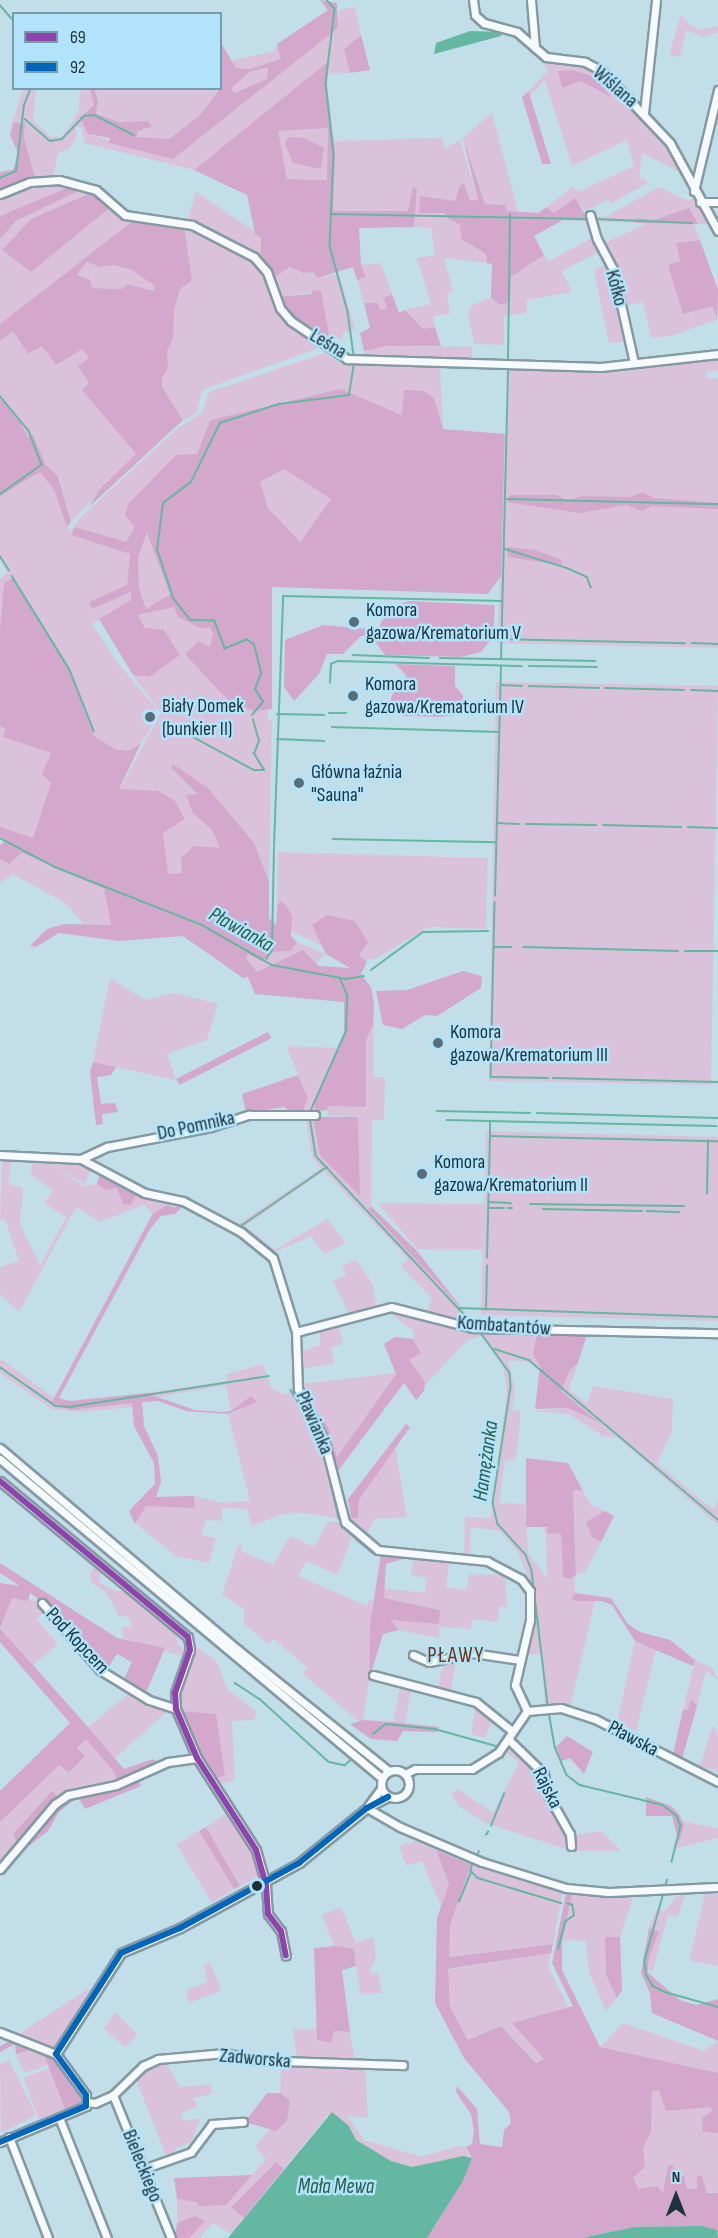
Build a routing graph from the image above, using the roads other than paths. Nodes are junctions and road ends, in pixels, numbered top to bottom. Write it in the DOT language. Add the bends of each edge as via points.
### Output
graph roads {
  1 [pos="473,0"];
  2 [pos="531,0"];
  3 [pos="656,0"];
  4 [pos="535,48"];
  5 [pos="718,90"];
  6 [pos="644,113"];
  7 [pos="694,191"];
  8 [pos="0,194"];
  9 [pos="700,202"];
  10 [pos="718,202"];
  11 [pos="590,215"];
  12 [pos="718,231"];
  13 [pos="718,354"];
  14 [pos="634,363"];
  15 [pos="315,1114"];
  16 [pos="0,1155"];
  17 [pos="81,1159"];
  18 [pos="296,1332"];
  19 [pos="718,1333"];
  20 [pos="0,1448"];
  21 [pos="0,1459"];
  22 [pos="0,1481"];
  23 [pos="42,1603"];
  24 [pos="413,1656"];
  25 [pos="520,1660"];
  26 [pos="373,1675"];
  27 [pos="176,1709"];
  28 [pos="527,1711"];
  29 [pos="512,1731"];
  30 [pos="508,1739"];
  31 [pos="197,1758"];
  32 [pos="389,1771"];
  33 [pos="407,1776"];
  34 [pos="381,1778"];
  35 [pos="718,1782"];
  36 [pos="381,1789"];
  37 [pos="388,1797"];
  38 [pos="367,1808"];
  39 [pos="571,1846"];
  40 [pos="0,1869"];
  41 [pos="265,1881"];
  42 [pos="718,1887"];
  43 [pos="286,1956"];
  44 [pos="0,2032"];
  45 [pos="56,2054"];
  46 [pos="404,2065"];
  47 [pos="113,2095"];
  48 [pos="87,2102"];
  49 [pos="60,2120"];
  50 [pos="243,2122"];
  51 [pos="9,2137"];
  52 [pos="0,2142"];
  53 [pos="143,2169"];
  54 [pos="48,2238"];
  55 [pos="107,2238"];
  56 [pos="171,2238"];
  1 -- 4 [label="street, Wiślana" via="477,20 517,32"];
  2 -- 4 [label="street"];
  3 -- 6 [label="street"];
  4 -- 6 [label="street, Wiślana" via="546,57 594,65"];
  5 -- 7 [label="street"];
  6 -- 7 [label="street, Wiślana" via="670,142"];
  7 -- 9 [label="street, Wiślana"];
  8 -- 14 [label="street, Leśna" via="30,182 74,183 96,190 125,215 192,225 254,257 267,272 280,308 291,321 347,358 585,367"];
  9 -- 10 [label="street"];
  9 -- 12 [label="street, Wiślana"];
  11 -- 14 [label="street, Kółko" via="613,269"];
  13 -- 14 [label="street, Leśna"];
  15 -- 17 [label="street, Do Pomnika" via="249,1114 211,1126 107,1147"];
  16 -- 17 [label="street, Pławianka"];
  17 -- 18 [label="street, Pławianka" via="145,1193 183,1201 263,1248 279,1267"];
  18 -- 19 [label="street, Kombatantów" via="391,1307 473,1328"];
  18 -- 25 [label="street, Pławianka" via="298,1389 324,1440 345,1522 380,1550 487,1561 521,1579 530,1591 531,1610"];
  20 -- 32 [label="street" via="237,1649"];
  21 -- 34 [label="street"];
  22 -- 27 [label="street" via="183,1630 190,1650 175,1693"];
  23 -- 27 [label="street, Pod Kopcem" via="99,1670 149,1700"];
  24 -- 25 [label="street" via="429,1662 473,1653"];
  25 -- 28 [label="street, Pławianka" via="516,1691"];
  26 -- 29 [label="street" via="476,1702"];
  27 -- 31 [label="street"];
  28 -- 29 [label="street"];
  28 -- 35 [label="street, Pławska" via="584,1714"];
  29 -- 30 [label="street"];
  30 -- 33 [label="street" via="498,1753 472,1769 426,1769"];
  30 -- 39 [label="street, Rajska" via="544,1774 548,1795 570,1834"];
  31 -- 40 [label="street" via="168,1762 116,1785 68,1795 55,1804"];
  31 -- 41 [label="street" via="256,1850"];
  32 -- 33 [label="street"];
  32 -- 34 [label="street"];
  33 -- 37 [label="street" via="404,1795"];
  34 -- 36 [label="street"];
  36 -- 37 [label="street"];
  36 -- 38 [label="street"];
  37 -- 38 [label="street"];
  38 -- 41 [label="street" via="299,1863"];
  38 -- 42 [label="street" via="482,1863 566,1888 608,1892"];
  41 -- 43 [label="street" via="268,1914 281,1931"];
  41 -- 45 [label="street" via="180,1928 121,1953"];
  44 -- 45 [label="street"];
  45 -- 48 [label="street"];
  46 -- 47 [label="street, Zadworska" via="258,2060 225,2054 158,2059 143,2066"];
  47 -- 48 [label="street, Zadworska" via="95,2103"];
  47 -- 53 [label="street, Bieleckiego"];
  48 -- 49 [label="street, Zadworska" via="82,2110"];
  49 -- 51 [label="street, Zadworska"];
  49 -- 55 [label="street"];
  50 -- 53 [label="street" via="212,2124 191,2152"];
  51 -- 52 [label="street, Zadworska"];
  51 -- 54 [label="street"];
  53 -- 56 [label="street, Bieleckiego"];
}
